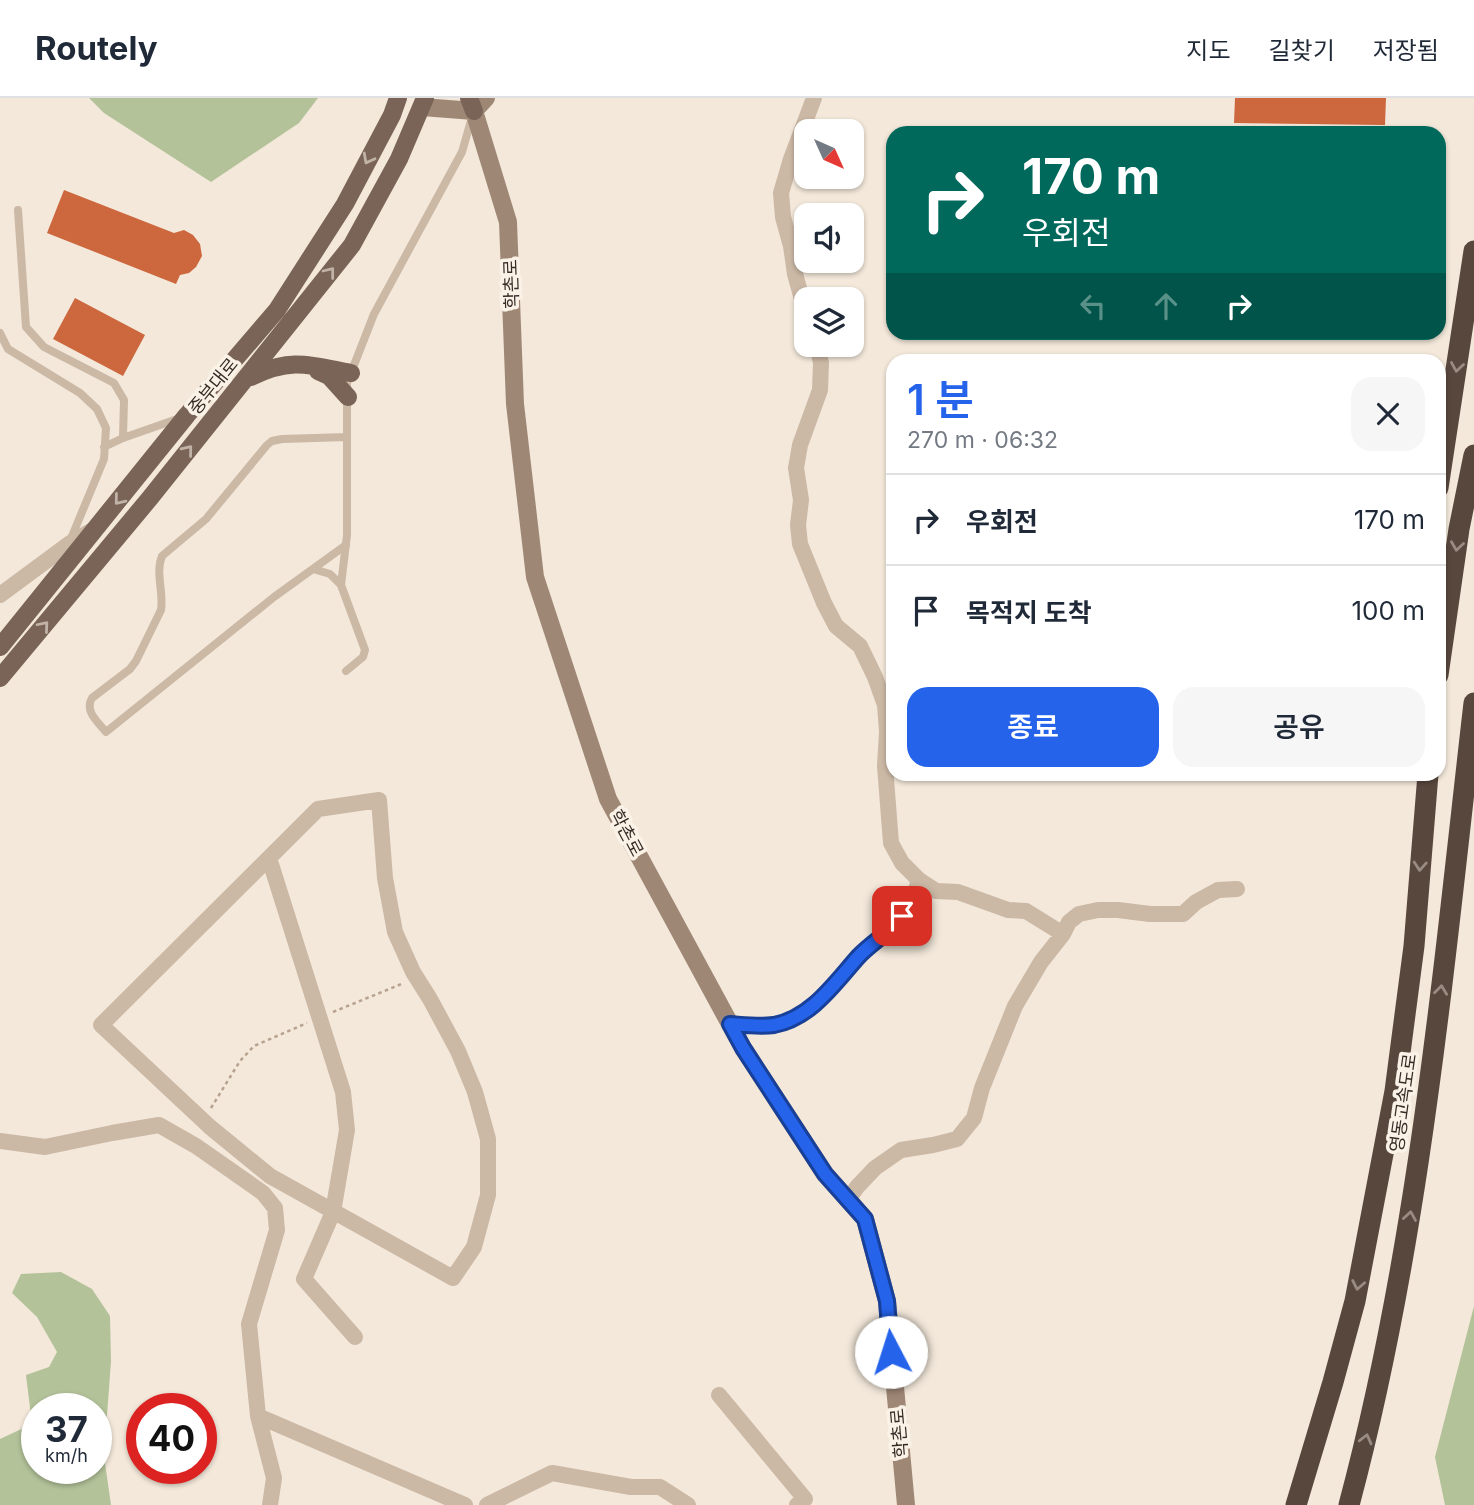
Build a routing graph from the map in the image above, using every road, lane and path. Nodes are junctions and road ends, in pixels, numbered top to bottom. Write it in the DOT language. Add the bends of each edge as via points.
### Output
graph roads {
  1 [pos="397,98"];
  2 [pos="814,98"];
  3 [pos="423,102"];
  4 [pos="476,102"];
  5 [pos="18,210"];
  6 [pos="1474,251"];
  7 [pos="799,287"];
  8 [pos="0,333"];
  9 [pos="820,357"];
  10 [pos="302,364"];
  11 [pos="351,373"];
  12 [pos="245,380"];
  13 [pos="348,397"];
  14 [pos="187,415"];
  15 [pos="1446,435"];
  16 [pos="348,437"];
  17 [pos="123,438"];
  18 [pos="104,447"];
  19 [pos="1474,455"];
  20 [pos="99,526"];
  21 [pos="69,544"];
  22 [pos="346,545"];
  23 [pos="313,569"];
  24 [pos="341,585"];
  25 [pos="0,595"];
  26 [pos="1446,619"];
  27 [pos="0,647"];
  28 [pos="346,671"];
  29 [pos="0,678"];
  30 [pos="1474,702"];
  31 [pos="886,718"];
  32 [pos="886,749"];
  33 [pos="886,779"];
  34 [pos="886,781"];
  35 [pos="1422,781"];
  36 [pos="1427,781"];
  37 [pos="1423,826"];
  38 [pos="269,858"];
  39 [pos="919,880"];
  40 [pos="1237,889"];
  41 [pos="1063,934"];
  42 [pos="417,978"];
  43 [pos="319,1017"];
  44 [pos="730,1024"];
  45 [pos="207,1124"];
  46 [pos="0,1141"];
  47 [pos="196,1146"];
  48 [pos="848,1200"];
  49 [pos="333,1212"];
  50 [pos="355,1337"];
  51 [pos="719,1395"];
  52 [pos="258,1416"];
  53 [pos="427,1489"];
  54 [pos="270,1505"];
  55 [pos="421,1505"];
  56 [pos="465,1505"];
  57 [pos="487,1505"];
  58 [pos="688,1505"];
  59 [pos="797,1505"];
  60 [pos="906,1505"];
  61 [pos="1296,1505"];
  62 [pos="1349,1505"];
  1 -- 14 [label="main road, 중부대로, one-way" via="345,204 277,310"];
  2 -- 7 [label="street" via="781,193"];
  3 -- 4 [label="street"];
  12 -- 3 [label="main road, 중부대로, one-way" via="352,245 399,159"];
  4 -- 11 [label="lane" via="462,152 374,314"];
  4 -- 44 [label="street, 학촌로" via="508,222 515,404 535,577 608,799"];
  5 -- 17 [label="lane" via="26,327 44,347 114,383 124,400"];
  6 -- 15 [label="highway, one-way"];
  8 -- 18 [label="lane" via="8,349 80,393 97,409 106,428"];
  9 -- 31 [label="street" via="820,390 796,468 802,500 800,544 836,626 860,646 882,696"];
  10 -- 11 [label="main road"];
  10 -- 12 [label="main road" via="270,368"];
  10 -- 13 [label="main road" via="328,376"];
  11 -- 13 [label="lane"];
  29 -- 12 [label="main road, 중부대로, one-way"];
  13 -- 16 [label="lane"];
  14 -- 17 [label="lane"];
  14 -- 20 [label="main road, 중부대로, one-way"];
  16 -- 22 [label="lane"];
  16 -- 23 [label="lane" via="282,439 267,445 206,519 162,556 161,610 136,661 92,698 89,710 106,733"];
  17 -- 18 [label="lane"];
  18 -- 21 [label="lane" via="104,459"];
  19 -- 26 [label="highway, one-way"];
  20 -- 21 [label="street"];
  20 -- 27 [label="main road, 중부대로"];
  21 -- 25 [label="street"];
  22 -- 23 [label="lane"];
  22 -- 24 [label="lane"];
  23 -- 24 [label="lane" via="330,574"];
  24 -- 28 [label="lane" via="365,650"];
  62 -- 30 [label="highway, 영동고속도로, one-way" via="1375,1401 1409,1224"];
  32 -- 33 [label="street"];
  34 -- 39 [label="street" via="891,843"];
  35 -- 37 [label="highway"];
  36 -- 37 [label="highway, 영동고속도로"];
  37 -- 61 [label="highway, 영동고속도로, one-way" via="1414,946 1388,1129 1355,1301"];
  38 -- 42 [label="street" via="318,809 379,800 394,932"];
  38 -- 43 [label="street"];
  38 -- 45 [label="street" via="101,1026"];
  39 -- 41 [label="street" via="936,891 958,892 1008,910 1026,911"];
  39 -- 44 [label="street" via="911,904 893,928 797,1018 774,1025"];
  40 -- 41 [label="street" via="1218,890 1183,914 1118,910 1079,914"];
  41 -- 48 [label="street" via="1015,1006 974,1118 957,1139 901,1150 875,1168"];
  42 -- 43 [label="path"];
  42 -- 49 [label="street" via="458,1051 488,1139 488,1195 474,1247 453,1278"];
  43 -- 45 [label="path" via="254,1046 240,1061"];
  43 -- 49 [label="street" via="343,1092 347,1130"];
  44 -- 48 [label="street, 학촌로" via="825,1174"];
  45 -- 47 [label="street"];
  45 -- 49 [label="street" via="270,1176"];
  46 -- 47 [label="street" via="45,1147 159,1125"];
  47 -- 52 [label="street" via="263,1194 275,1208 277,1230 249,1324"];
  48 -- 60 [label="street, 학촌로" via="865,1219 887,1301"];
  49 -- 50 [label="street" via="304,1279"];
  51 -- 59 [label="street" via="805,1499"];
  52 -- 53 [label="street"];
  52 -- 54 [label="street" via="274,1478"];
  53 -- 55 [label="street"];
  53 -- 56 [label="street"];
  57 -- 58 [label="street" via="552,1473 631,1487 660,1487"];
}
